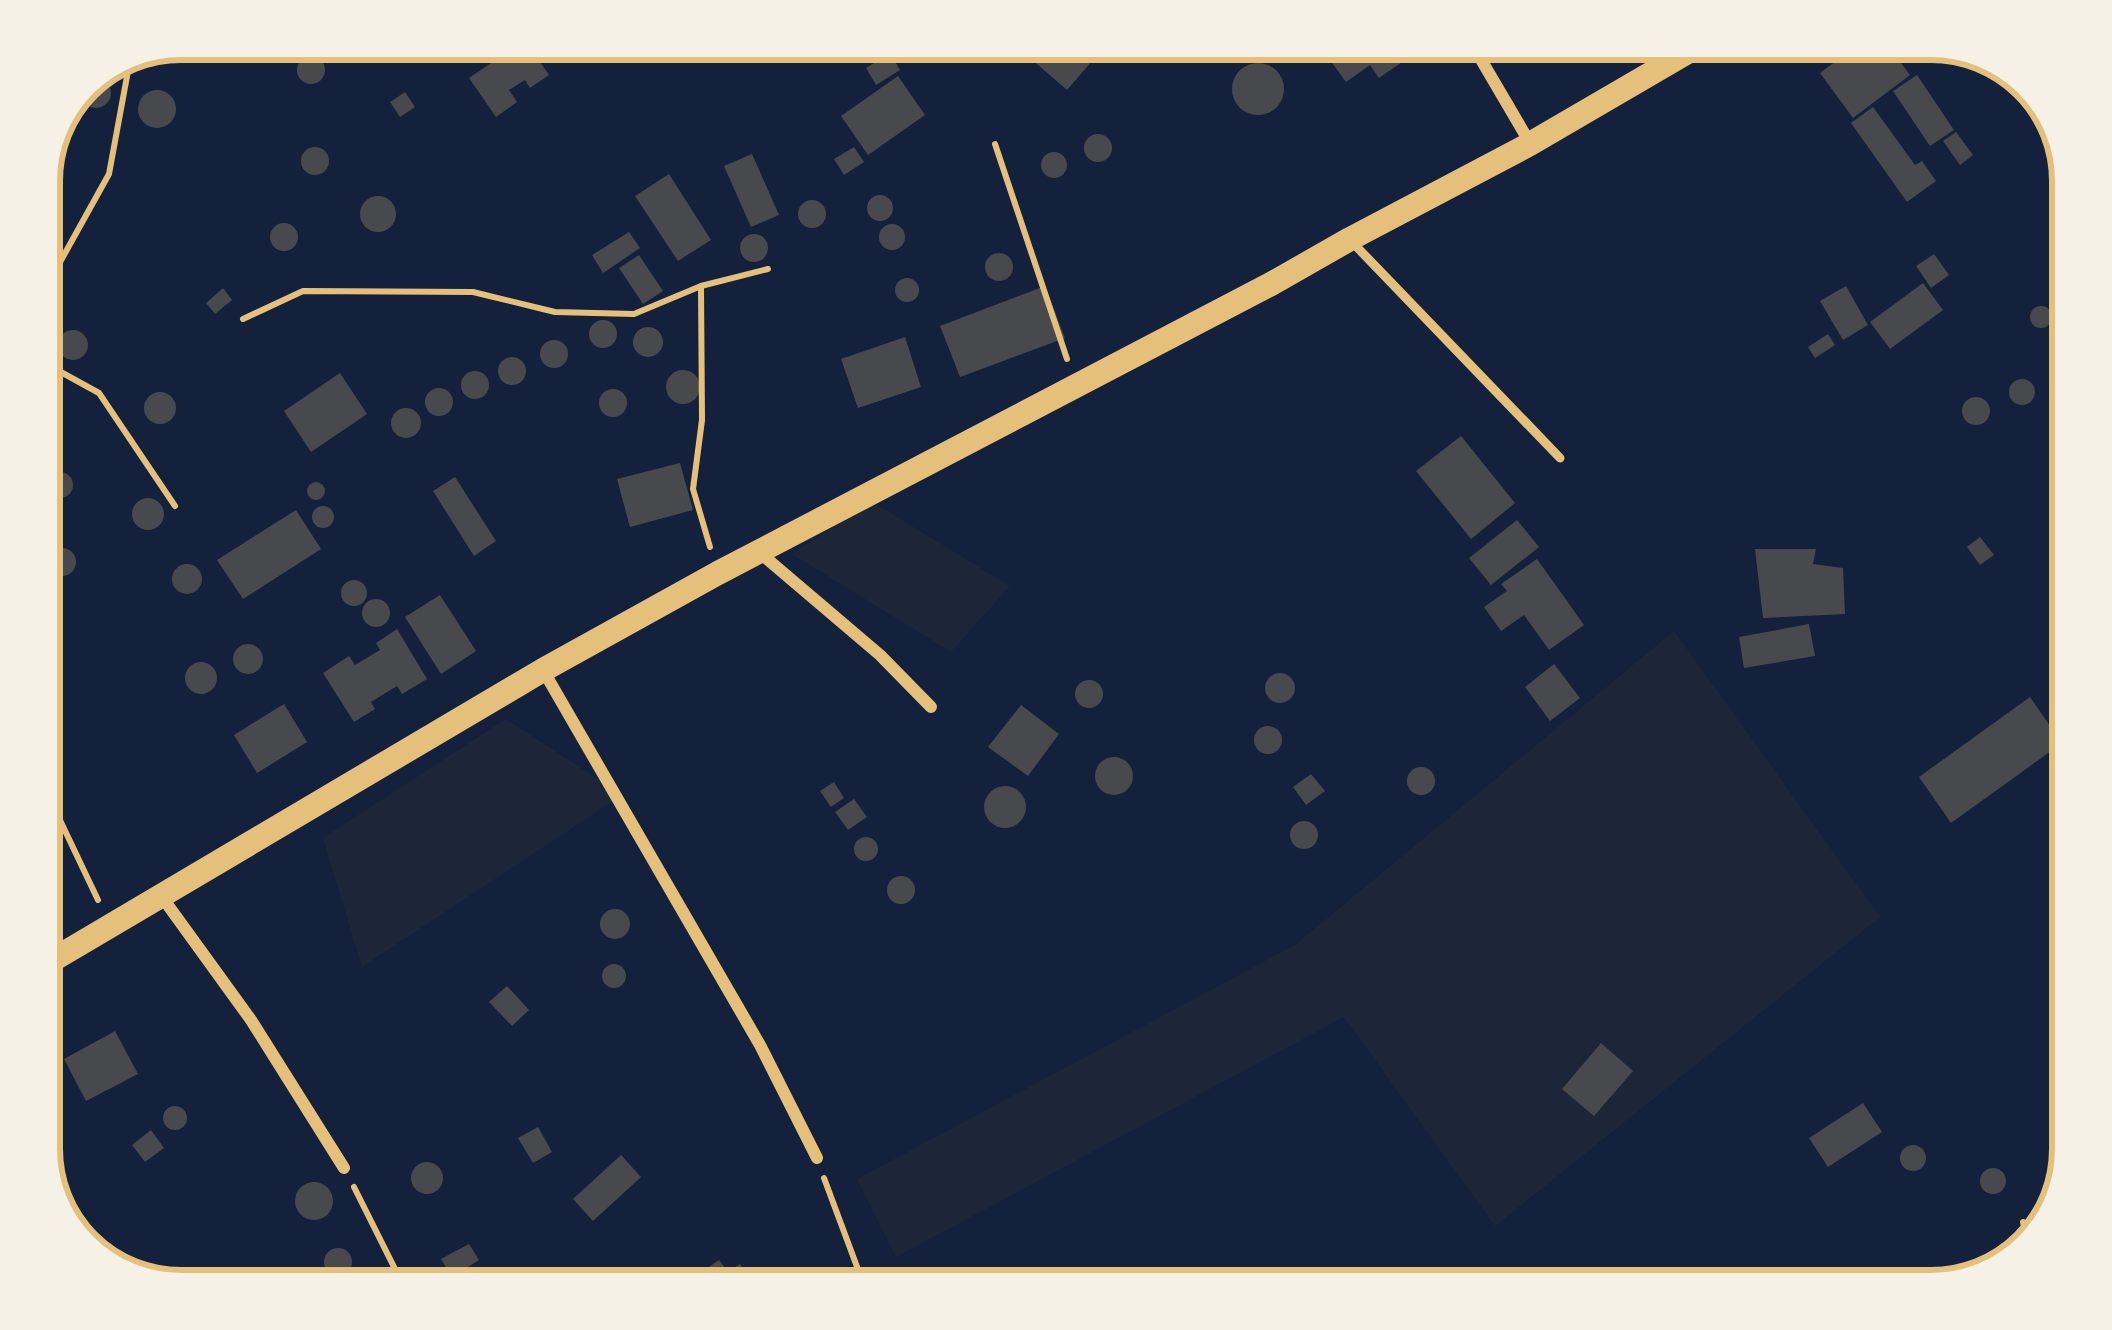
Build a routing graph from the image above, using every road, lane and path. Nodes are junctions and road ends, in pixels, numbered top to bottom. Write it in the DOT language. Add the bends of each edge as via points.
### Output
graph roads {
  1 [pos="1481,60"];
  2 [pos="1674,60"];
  3 [pos="128,73"];
  4 [pos="995,144"];
  5 [pos="1530,144"];
  6 [pos="1350,239"];
  7 [pos="60,262"];
  8 [pos="768,269"];
  9 [pos="700,286"];
  10 [pos="243,319"];
  11 [pos="60,371"];
  12 [pos="1075,385"];
  13 [pos="1560,458"];
  14 [pos="175,506"];
  15 [pos="758,551"];
  16 [pos="718,573"];
  17 [pos="543,670"];
  18 [pos="931,707"];
  19 [pos="60,820"];
  20 [pos="161,896"];
  21 [pos="110,924"];
  22 [pos="60,955"];
  23 [pos="817,1158"];
  24 [pos="344,1168"];
  25 [pos="2023,1222"];
  26 [pos="2024,1227"];
  27 [pos="395,1270"];
  28 [pos="858,1270"];
  1 -- 5 [label="street"];
  2 -- 5 [label="main road"];
  3 -- 7 [label="path" via="109,174"];
  4 -- 12 [label="path"];
  5 -- 6 [label="main road"];
  6 -- 12 [label="main road"];
  6 -- 13 [label="lane"];
  8 -- 9 [label="path"];
  9 -- 10 [label="path" via="634,314 555,313 473,292 303,291"];
  9 -- 16 [label="path" via="702,420 693,489"];
  11 -- 14 [label="path" via="99,393"];
  12 -- 15 [label="main road"];
  15 -- 16 [label="main road"];
  15 -- 18 [label="street"];
  16 -- 17 [label="main road"];
  17 -- 20 [label="main road"];
  17 -- 23 [label="street"];
  19 -- 21 [label="path"];
  20 -- 21 [label="main road"];
  20 -- 24 [label="street"];
  21 -- 22 [label="main road"];
  23 -- 28 [label="path"];
  24 -- 27 [label="path"];
  25 -- 26 [label="path"];
}
